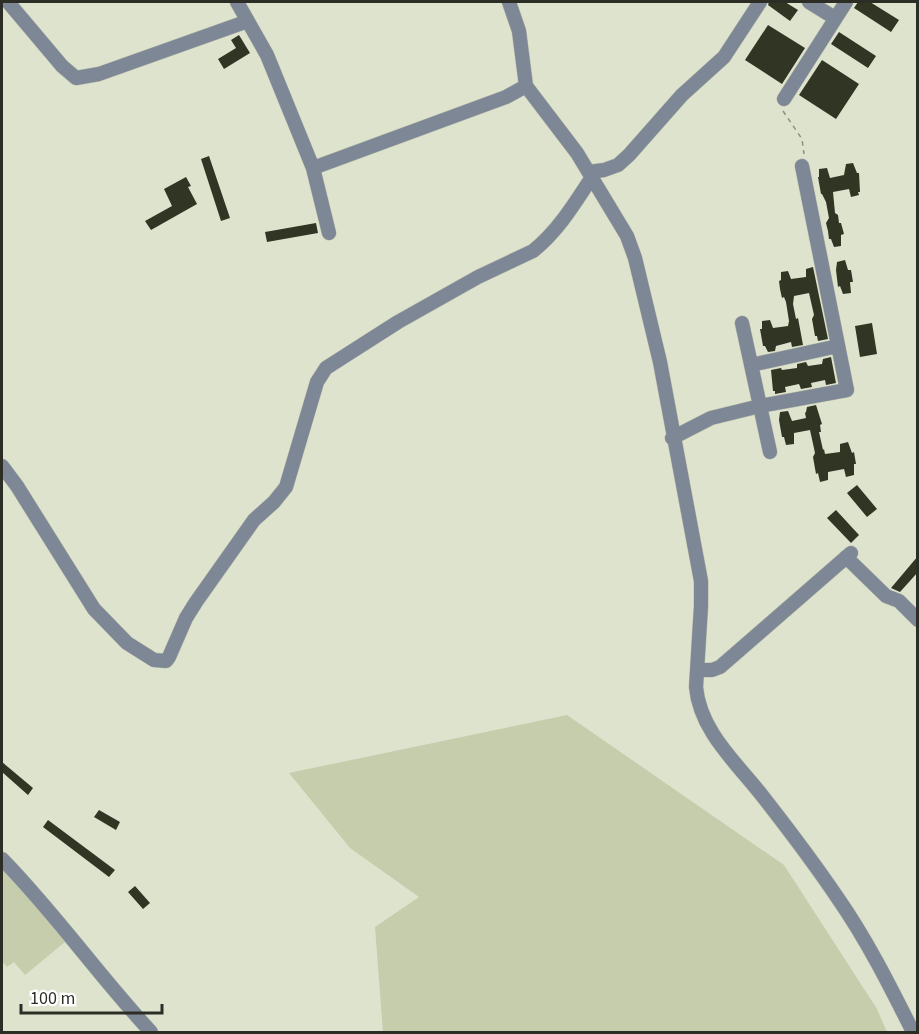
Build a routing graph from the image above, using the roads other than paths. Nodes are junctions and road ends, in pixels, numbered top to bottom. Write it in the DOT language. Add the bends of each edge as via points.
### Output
graph roads {
  1 [pos="8,2"];
  2 [pos="237,2"];
  3 [pos="509,2"];
  4 [pos="760,2"];
  5 [pos="809,2"];
  6 [pos="846,2"];
  7 [pos="835,18"];
  8 [pos="248,21"];
  9 [pos="526,86"];
  10 [pos="784,99"];
  11 [pos="802,166"];
  12 [pos="313,168"];
  13 [pos="591,174"];
  14 [pos="329,233"];
  15 [pos="742,323"];
  16 [pos="838,346"];
  17 [pos="751,365"];
  18 [pos="760,406"];
  19 [pos="672,438"];
  20 [pos="770,452"];
  21 [pos="2,466"];
  22 [pos="918,620"];
  23 [pos="697,670"];
  24 [pos="2,859"];
  25 [pos="151,1032"];
  26 [pos="913,1032"];
  1 -- 8 [label="street" via="76,78 99,74"];
  2 -- 8 [label="street"];
  3 -- 9 [label="street" via="519,31"];
  4 -- 13 [label="street" via="724,57 682,94 629,155 618,165"];
  5 -- 7 [label="street"];
  6 -- 7 [label="street"];
  7 -- 10 [label="street"];
  8 -- 12 [label="street" via="267,55"];
  9 -- 12 [label="street" via="506,97"];
  9 -- 13 [label="street"];
  11 -- 16 [label="street"];
  12 -- 14 [label="street"];
  13 -- 19 [label="street" via="627,236 635,258 660,362"];
  13 -- 21 [label="street" via="564,218 533,251 431,302 335,361 321,374 286,487 254,520 196,602 166,661 154,660 127,643 94,609"];
  15 -- 17 [label="street"];
  16 -- 17 [label="street"];
  16 -- 18 [label="street" via="847,390"];
  17 -- 18 [label="street"];
  18 -- 19 [label="street" via="711,418"];
  18 -- 20 [label="street"];
  19 -- 23 [label="street" via="700,581"];
  22 -- 23 [label="street" via="899,601 886,596 848,555 720,667"];
  23 -- 26 [label="street" via="697,698 707,724 837,896 879,963"];
  24 -- 25 [label="street"];
}
